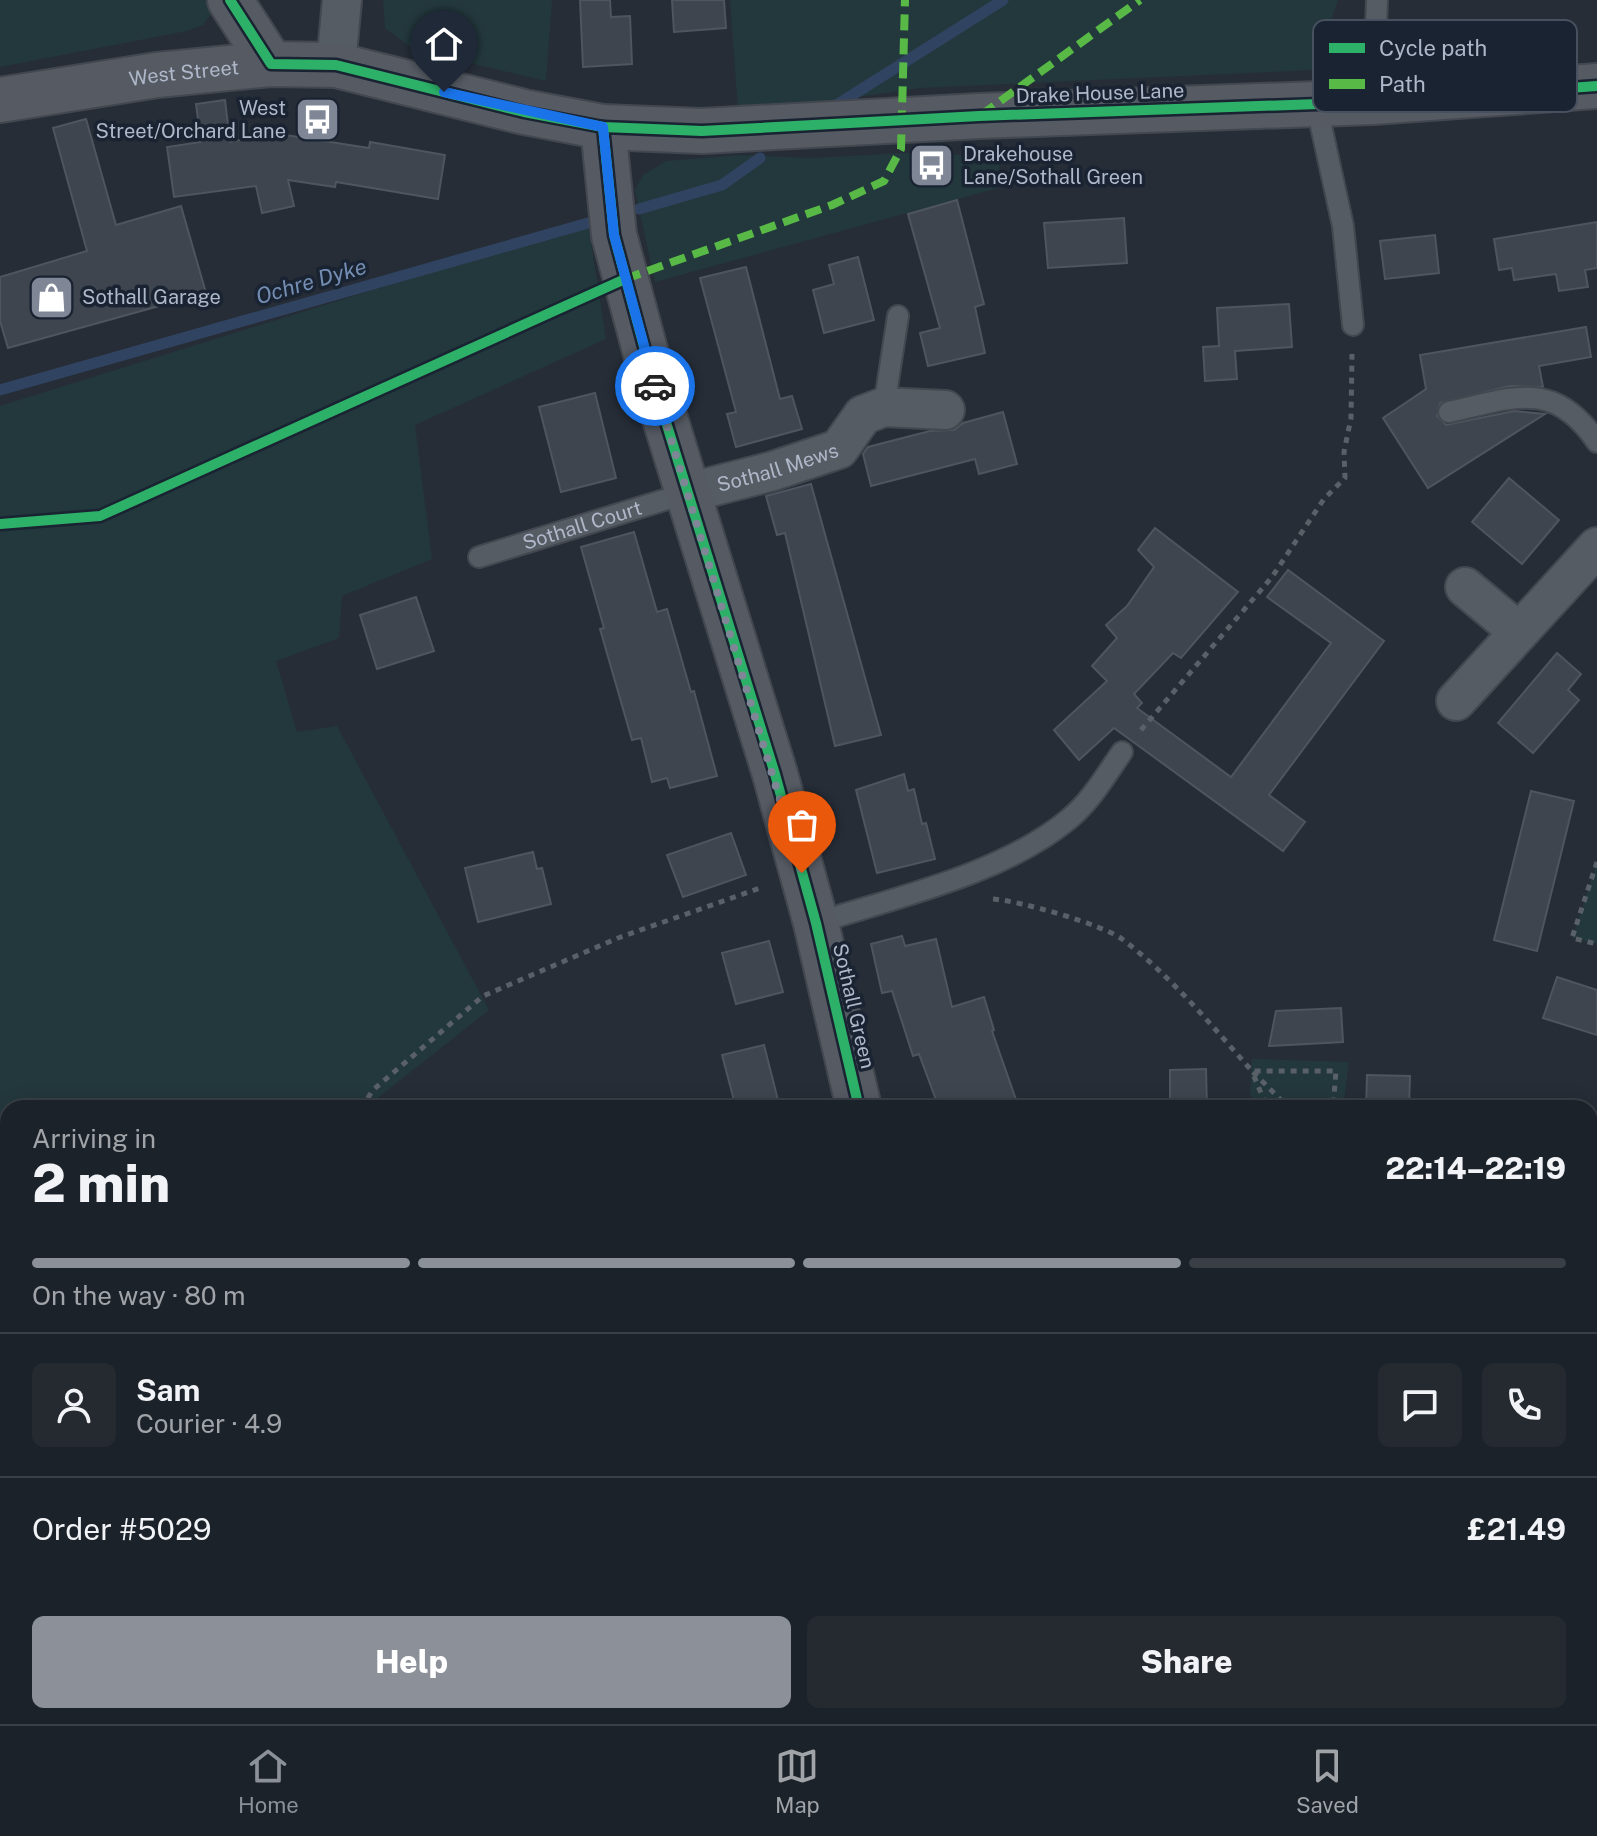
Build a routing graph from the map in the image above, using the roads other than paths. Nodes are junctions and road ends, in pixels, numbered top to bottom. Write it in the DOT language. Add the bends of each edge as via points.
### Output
graph roads {
  1 [pos="230,0"];
  2 [pos="342,0"];
  3 [pos="1377,0"];
  4 [pos="1376,20"];
  5 [pos="271,64"];
  6 [pos="336,65"];
  7 [pos="1597,86"];
  8 [pos="1577,87"];
  9 [pos="0,100"];
  10 [pos="1313,103"];
  11 [pos="1318,112"];
  12 [pos="603,127"];
  13 [pos="898,316"];
  14 [pos="1353,325"];
  15 [pos="884,407"];
  16 [pos="945,410"];
  17 [pos="1449,412"];
  18 [pos="1597,442"];
  19 [pos="687,493"];
  20 [pos="1597,547"];
  21 [pos="479,557"];
  22 [pos="1465,587"];
  23 [pos="1519,632"];
  24 [pos="1456,701"];
  25 [pos="1122,752"];
  26 [pos="816,923"];
  27 [pos="857,1100"];
  1 -- 5 [label="street"];
  2 -- 6 [label="street"];
  3 -- 4 [label="lane"];
  5 -- 6 [label="street, West Street"];
  5 -- 9 [label="street, West Street" via="157,75"];
  6 -- 12 [label="street, West Street"];
  7 -- 8 [label="street, Drake House Lane"];
  10 -- 12 [label="street, Drake House Lane" via="702,131"];
  11 -- 14 [label="lane" via="1343,226"];
  12 -- 19 [label="street, Sothall Green" via="614,235"];
  13 -- 15 [label="lane"];
  15 -- 16 [label="street"];
  15 -- 19 [label="street, Sothall Mews" via="863,415 839,449"];
  17 -- 18 [label="lane" via="1534,397 1556,402"];
  19 -- 21 [label="lane, Sothall Court"];
  19 -- 26 [label="street, Sothall Green"];
  20 -- 23 [label="street"];
  22 -- 23 [label="street"];
  23 -- 24 [label="street"];
  25 -- 26 [label="lane" via="1069,820 1008,857"];
  26 -- 27 [label="street, Sothall Green"];
}
